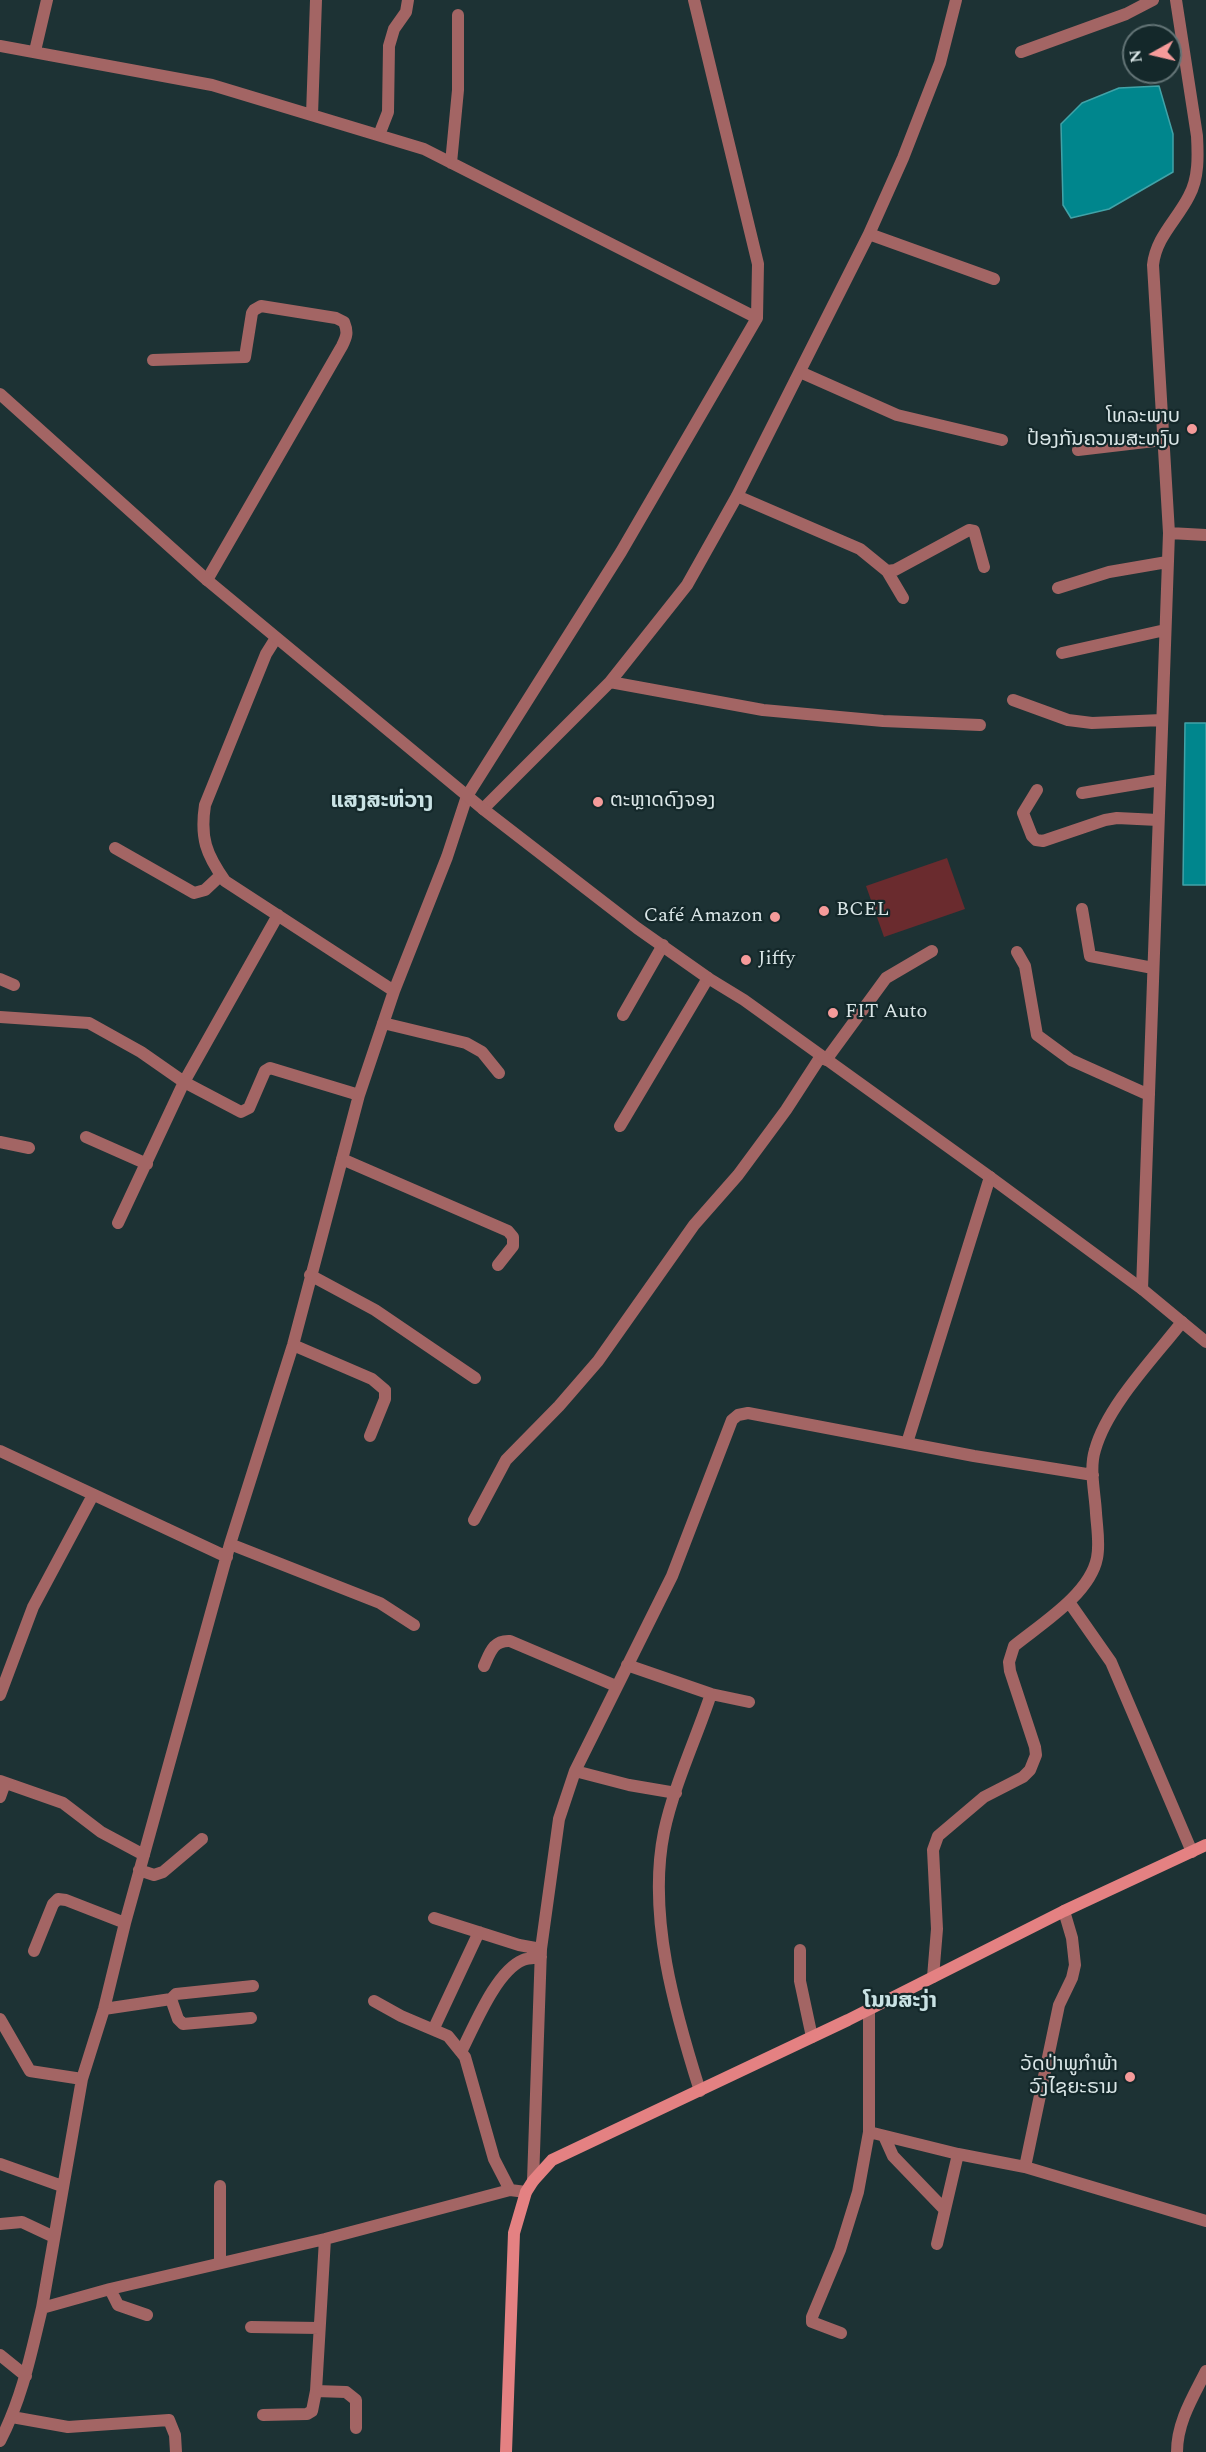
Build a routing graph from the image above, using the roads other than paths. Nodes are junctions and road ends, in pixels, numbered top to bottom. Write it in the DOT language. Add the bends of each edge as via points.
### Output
graph roads {
  1 [pos="47,0"];
  2 [pos="316,0"];
  3 [pos="408,0"];
  4 [pos="694,0"];
  5 [pos="956,0"];
  6 [pos="1153,0"];
  7 [pos="1176,0"];
  8 [pos="458,15"];
  9 [pos="0,46"];
  10 [pos="35,51"];
  11 [pos="1021,52"];
  12 [pos="312,115"];
  13 [pos="1202,134"];
  14 [pos="379,135"];
  15 [pos="452,163"];
  16 [pos="869,234"];
  17 [pos="994,279"];
  18 [pos="757,318"];
  19 [pos="153,360"];
  20 [pos="800,372"];
  21 [pos="0,394"];
  22 [pos="1002,440"];
  23 [pos="1163,440"];
  24 [pos="1078,450"];
  25 [pos="737,496"];
  26 [pos="1168,533"];
  27 [pos="1206,535"];
  28 [pos="1167,562"];
  29 [pos="984,567"];
  30 [pos="887,571"];
  31 [pos="207,580"];
  32 [pos="1058,588"];
  33 [pos="903,598"];
  34 [pos="1165,630"];
  35 [pos="276,638"];
  36 [pos="1062,653"];
  37 [pos="610,682"];
  38 [pos="1013,700"];
  39 [pos="1162,720"];
  40 [pos="980,725"];
  41 [pos="1160,780"];
  42 [pos="1037,790"];
  43 [pos="1082,793"];
  44 [pos="467,796"];
  45 [pos="483,809"];
  46 [pos="1158,820"];
  47 [pos="115,848"];
  48 [pos="221,875"];
  49 [pos="1082,909"];
  50 [pos="278,915"];
  51 [pos="663,945"];
  52 [pos="932,951"];
  53 [pos="1017,952"];
  54 [pos="1153,968"];
  55 [pos="708,978"];
  56 [pos="0,980"];
  57 [pos="14,986"];
  58 [pos="394,991"];
  59 [pos="623,1014"];
  60 [pos="0,1017"];
  61 [pos="383,1023"];
  62 [pos="823,1058"];
  63 [pos="499,1073"];
  64 [pos="184,1082"];
  65 [pos="359,1095"];
  66 [pos="1149,1095"];
  67 [pos="620,1126"];
  68 [pos="86,1137"];
  69 [pos="0,1142"];
  70 [pos="29,1148"];
  71 [pos="342,1160"];
  72 [pos="147,1164"];
  73 [pos="990,1177"];
  74 [pos="118,1223"];
  75 [pos="498,1265"];
  76 [pos="310,1275"];
  77 [pos="1142,1289"];
  78 [pos="1182,1322"];
  79 [pos="1206,1342"];
  80 [pos="293,1345"];
  81 [pos="475,1378"];
  82 [pos="370,1436"];
  83 [pos="907,1443"];
  84 [pos="0,1451"];
  85 [pos="1093,1475"];
  86 [pos="93,1495"];
  87 [pos="474,1520"];
  88 [pos="230,1544"];
  89 [pos="227,1557"];
  90 [pos="1068,1602"];
  91 [pos="414,1624"];
  92 [pos="627,1665"];
  93 [pos="484,1666"];
  94 [pos="3,1675"];
  95 [pos="616,1686"];
  96 [pos="711,1694"];
  97 [pos="0,1695"];
  98 [pos="749,1702"];
  99 [pos="575,1771"];
  100 [pos="2,1782"];
  101 [pos="676,1793"];
  102 [pos="0,1797"];
  103 [pos="202,1839"];
  104 [pos="1206,1845"];
  105 [pos="1192,1852"];
  106 [pos="144,1855"];
  107 [pos="139,1870"];
  108 [pos="1064,1911"];
  109 [pos="434,1918"];
  110 [pos="125,1923"];
  111 [pos="479,1932"];
  112 [pos="800,1950"];
  113 [pos="34,1951"];
  114 [pos="541,1953"];
  115 [pos="933,1977"];
  116 [pos="253,1986"];
  117 [pos="171,2000"];
  118 [pos="374,2001"];
  119 [pos="104,2009"];
  120 [pos="869,2009"];
  121 [pos="251,2018"];
  122 [pos="0,2019"];
  123 [pos="434,2028"];
  124 [pos="812,2037"];
  125 [pos="461,2052"];
  126 [pos="82,2079"];
  127 [pos="700,2091"];
  128 [pos="868,2132"];
  129 [pos="884,2136"];
  130 [pos="958,2154"];
  131 [pos="0,2164"];
  132 [pos="1025,2167"];
  133 [pos="62,2186"];
  134 [pos="220,2186"];
  135 [pos="529,2186"];
  136 [pos="510,2190"];
  137 [pos="945,2210"];
  138 [pos="1206,2221"];
  139 [pos="0,2224"];
  140 [pos="54,2237"];
  141 [pos="325,2238"];
  142 [pos="937,2244"];
  143 [pos="220,2263"];
  144 [pos="110,2289"];
  145 [pos="42,2308"];
  146 [pos="147,2315"];
  147 [pos="251,2328"];
  148 [pos="318,2328"];
  149 [pos="841,2333"];
  150 [pos="0,2355"];
  151 [pos="1206,2371"];
  152 [pos="26,2376"];
  153 [pos="316,2391"];
  154 [pos="263,2415"];
  155 [pos="12,2417"];
  156 [pos="356,2428"];
  157 [pos="0,2441"];
  158 [pos="176,2452"];
  159 [pos="506,2452"];
  160 [pos="1177,2452"];
  1 -- 10 [label="street"];
  2 -- 12 [label="street"];
  3 -- 14 [label="street" via="389,46 388,112"];
  4 -- 18 [label="street" via="758,264"];
  5 -- 16 [label="street" via="940,63"];
  6 -- 11 [label="street" via="1126,14"];
  7 -- 13 [label="street"];
  8 -- 15 [label="street" via="458,90"];
  9 -- 10 [label="street"];
  10 -- 12 [label="street" via="212,85"];
  12 -- 14 [label="street"];
  13 -- 23 [label="street" via="1190,195 1156,248 1153,266"];
  14 -- 15 [label="street" via="424,149"];
  15 -- 18 [label="street"];
  16 -- 17 [label="street"];
  16 -- 20 [label="street"];
  18 -- 44 [label="street" via="621,552"];
  19 -- 31 [label="street" via="245,357 252,314 261,306 336,318 347,328 342,346"];
  20 -- 22 [label="street" via="897,415"];
  20 -- 25 [label="street"];
  21 -- 31 [label="street"];
  23 -- 24 [label="street"];
  23 -- 26 [label="street"];
  25 -- 30 [label="street" via="860,549"];
  25 -- 37 [label="street" via="687,585"];
  26 -- 27 [label="street"];
  26 -- 28 [label="street"];
  28 -- 32 [label="street" via="1109,572"];
  28 -- 34 [label="street"];
  29 -- 30 [label="street" via="977,537 969,530"];
  30 -- 33 [label="street"];
  31 -- 35 [label="street"];
  34 -- 36 [label="street"];
  34 -- 39 [label="street"];
  35 -- 44 [label="street"];
  35 -- 48 [label="street" via="205,806 205,844"];
  37 -- 40 [label="street" via="763,710"];
  37 -- 45 [label="street"];
  38 -- 39 [label="street" via="1068,720"];
  39 -- 41 [label="street"];
  41 -- 43 [label="street"];
  41 -- 46 [label="street"];
  42 -- 46 [label="street" via="1023,813 1036,840 1117,818"];
  44 -- 45 [label="street"];
  44 -- 58 [label="street"];
  45 -- 51 [label="street"];
  46 -- 54 [label="street"];
  47 -- 48 [label="street" via="194,893 206,890"];
  48 -- 50 [label="street"];
  49 -- 54 [label="street" via="1090,956"];
  50 -- 58 [label="street"];
  50 -- 64 [label="street"];
  51 -- 55 [label="street"];
  51 -- 59 [label="street"];
  52 -- 62 [label="street" via="886,978"];
  53 -- 66 [label="street" via="1025,966 1037,1035 1071,1060"];
  54 -- 66 [label="street"];
  55 -- 62 [label="street"];
  55 -- 67 [label="street"];
  56 -- 57 [label="street"];
  58 -- 61 [label="street"];
  60 -- 64 [label="street" via="89,1023"];
  61 -- 63 [label="street" via="466,1043 482,1052"];
  61 -- 65 [label="street"];
  62 -- 73 [label="street"];
  62 -- 87 [label="street" via="738,1175 694,1225 597,1361 506,1460"];
  64 -- 65 [label="street" via="241,1112 249,1108 265,1071 270,1068"];
  64 -- 72 [label="street"];
  65 -- 71 [label="street"];
  66 -- 77 [label="street"];
  68 -- 72 [label="street"];
  69 -- 70 [label="street"];
  71 -- 75 [label="street" via="508,1231 513,1246"];
  71 -- 76 [label="street"];
  72 -- 74 [label="street"];
  73 -- 77 [label="street"];
  73 -- 83 [label="street"];
  76 -- 80 [label="street"];
  76 -- 81 [label="street" via="375,1310"];
  77 -- 78 [label="street"];
  78 -- 79 [label="street"];
  78 -- 85 [label="street" via="1110,1415 1095,1450"];
  80 -- 82 [label="street" via="372,1379 386,1390"];
  80 -- 88 [label="street"];
  83 -- 85 [label="street"];
  83 -- 92 [label="street" via="748,1413 738,1415 732,1420 672,1576"];
  84 -- 86 [label="street"];
  85 -- 90 [label="street" via="1097,1557 1091,1575"];
  86 -- 89 [label="street"];
  86 -- 94 [label="street" via="33,1607"];
  88 -- 89 [label="street"];
  88 -- 91 [label="street" via="380,1603"];
  89 -- 106 [label="street"];
  90 -- 105 [label="street" via="1111,1662"];
  90 -- 115 [label="street" via="1014,1646 1011,1653 1010,1671 1035,1747 1034,1763 1023,1777 975,1803 943,1830 935,1842 937,1929"];
  92 -- 95 [label="street"];
  92 -- 96 [label="street"];
  93 -- 95 [label="street" via="494,1645 501,1640 510,1641"];
  94 -- 97 [label="street"];
  95 -- 99 [label="street"];
  96 -- 98 [label="street"];
  96 -- 101 [label="street"];
  99 -- 101 [label="street"];
  99 -- 114 [label="street" via="559,1819"];
  100 -- 102 [label="street"];
  100 -- 106 [label="street" via="63,1803 101,1832"];
  101 -- 127 [label="street" via="664,1833 660,1919 679,2023"];
  103 -- 107 [label="street" via="163,1872 154,1875"];
  104 -- 105 [label="main road"];
  105 -- 108 [label="main road"];
  106 -- 107 [label="street"];
  107 -- 110 [label="street"];
  108 -- 115 [label="main road"];
  108 -- 132 [label="street" via="1075,1965 1059,2005"];
  109 -- 111 [label="street"];
  110 -- 113 [label="street" via="58,1899"];
  110 -- 119 [label="street"];
  111 -- 114 [label="street"];
  111 -- 123 [label="street"];
  112 -- 124 [label="street" via="800,1981"];
  114 -- 125 [label="street" via="505,1973"];
  114 -- 135 [label="street"];
  115 -- 120 [label="main road"];
  116 -- 117 [label="street" via="176,1994"];
  117 -- 119 [label="street"];
  117 -- 121 [label="street" via="183,2024"];
  118 -- 123 [label="street"];
  119 -- 126 [label="street"];
  120 -- 124 [label="main road"];
  120 -- 128 [label="street"];
  122 -- 126 [label="street" via="30,2071"];
  123 -- 125 [label="street" via="448,2036"];
  124 -- 127 [label="main road"];
  125 -- 136 [label="street" via="494,2159"];
  126 -- 133 [label="street"];
  127 -- 135 [label="main road" via="552,2160"];
  128 -- 129 [label="street"];
  128 -- 149 [label="street" via="858,2192 840,2250 812,2317 812,2322"];
  129 -- 130 [label="street"];
  129 -- 137 [label="street" via="893,2156"];
  130 -- 132 [label="street"];
  130 -- 137 [label="street"];
  131 -- 133 [label="street"];
  132 -- 138 [label="street"];
  133 -- 140 [label="street"];
  134 -- 143 [label="street"];
  135 -- 136 [label="street"];
  135 -- 159 [label="main road" via="514,2233"];
  136 -- 141 [label="street"];
  137 -- 142 [label="street"];
  139 -- 140 [label="street" via="22,2222"];
  140 -- 145 [label="street"];
  141 -- 143 [label="street"];
  141 -- 148 [label="street"];
  143 -- 144 [label="street"];
  144 -- 145 [label="street"];
  144 -- 146 [label="street" via="118,2305"];
  145 -- 152 [label="street"];
  147 -- 148 [label="street"];
  148 -- 153 [label="street"];
  150 -- 152 [label="street"];
  151 -- 160 [label="street" via="1184,2414"];
  152 -- 155 [label="street"];
  153 -- 154 [label="street" via="310,2413"];
  153 -- 156 [label="street" via="346,2392 356,2400"];
  155 -- 157 [label="street"];
  155 -- 158 [label="street" via="68,2427 169,2420"];
}
